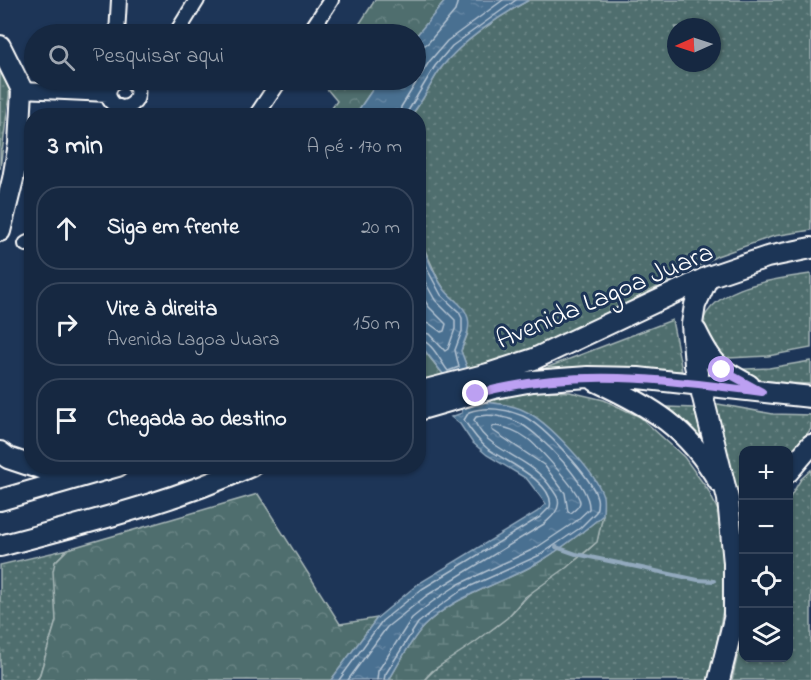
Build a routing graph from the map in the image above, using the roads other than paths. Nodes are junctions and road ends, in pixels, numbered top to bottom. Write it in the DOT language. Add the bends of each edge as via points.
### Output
graph roads {
  1 [pos="119,0"];
  2 [pos="197,0"];
  3 [pos="331,0"];
  4 [pos="118,24"];
  5 [pos="182,24"];
  6 [pos="315,24"];
  7 [pos="0,46"];
  8 [pos="22,90"];
  9 [pos="108,90"];
  10 [pos="138,90"];
  11 [pos="273,90"];
  12 [pos="108,94"];
  13 [pos="116,108"];
  14 [pos="127,108"];
  15 [pos="261,108"];
  16 [pos="0,231"];
  17 [pos="811,248"];
  18 [pos="708,277"];
  19 [pos="692,324"];
  20 [pos="588,377"];
  21 [pos="491,381"];
  22 [pos="700,384"];
  23 [pos="762,392"];
  24 [pos="811,397"];
  25 [pos="426,399"];
  26 [pos="811,445"];
  27 [pos="0,452"];
  28 [pos="24,463"];
  29 [pos="793,467"];
  30 [pos="92,474"];
  31 [pos="234,474"];
  32 [pos="728,498"];
  33 [pos="0,501"];
  34 [pos="1,545"];
  35 [pos="739,598"];
  36 [pos="734,614"];
  37 [pos="719,680"];
  1 -- 4 [label="street"];
  2 -- 5 [label="street"];
  3 -- 6 [label="street"];
  7 -- 8 [label="main road"];
  8 -- 12 [label="street"];
  8 -- 16 [label="main road" via="19,144"];
  9 -- 12 [label="street"];
  10 -- 14 [label="street" via="137,100"];
  11 -- 15 [label="street"];
  12 -- 13 [label="street"];
  17 -- 18 [label="main road, Avenida Lagoa Juara" via="767,257"];
  18 -- 19 [label="main road" via="695,305"];
  18 -- 21 [label="main road, Avenida Lagoa Juara"];
  19 -- 22 [label="main road"];
  19 -- 23 [label="main road" via="714,364"];
  20 -- 21 [label="main road, Avenida Lagoa Juara"];
  20 -- 22 [label="main road, Avenida Lagoa Juara"];
  20 -- 32 [label="main road" via="641,402 666,419 708,463"];
  21 -- 25 [label="main road, Avenida Lagoa Juara"];
  22 -- 23 [label="main road, Avenida Lagoa Juara"];
  22 -- 32 [label="main road"];
  23 -- 24 [label="main road, Avenida Lagoa Juara"];
  26 -- 29 [label="main road"];
  27 -- 28 [label="main road"];
  30 -- 33 [label="main road"];
  31 -- 34 [label="main road" via="178,497"];
  32 -- 36 [label="main road"];
  35 -- 36 [label="main road"];
  36 -- 37 [label="main road"];
}
